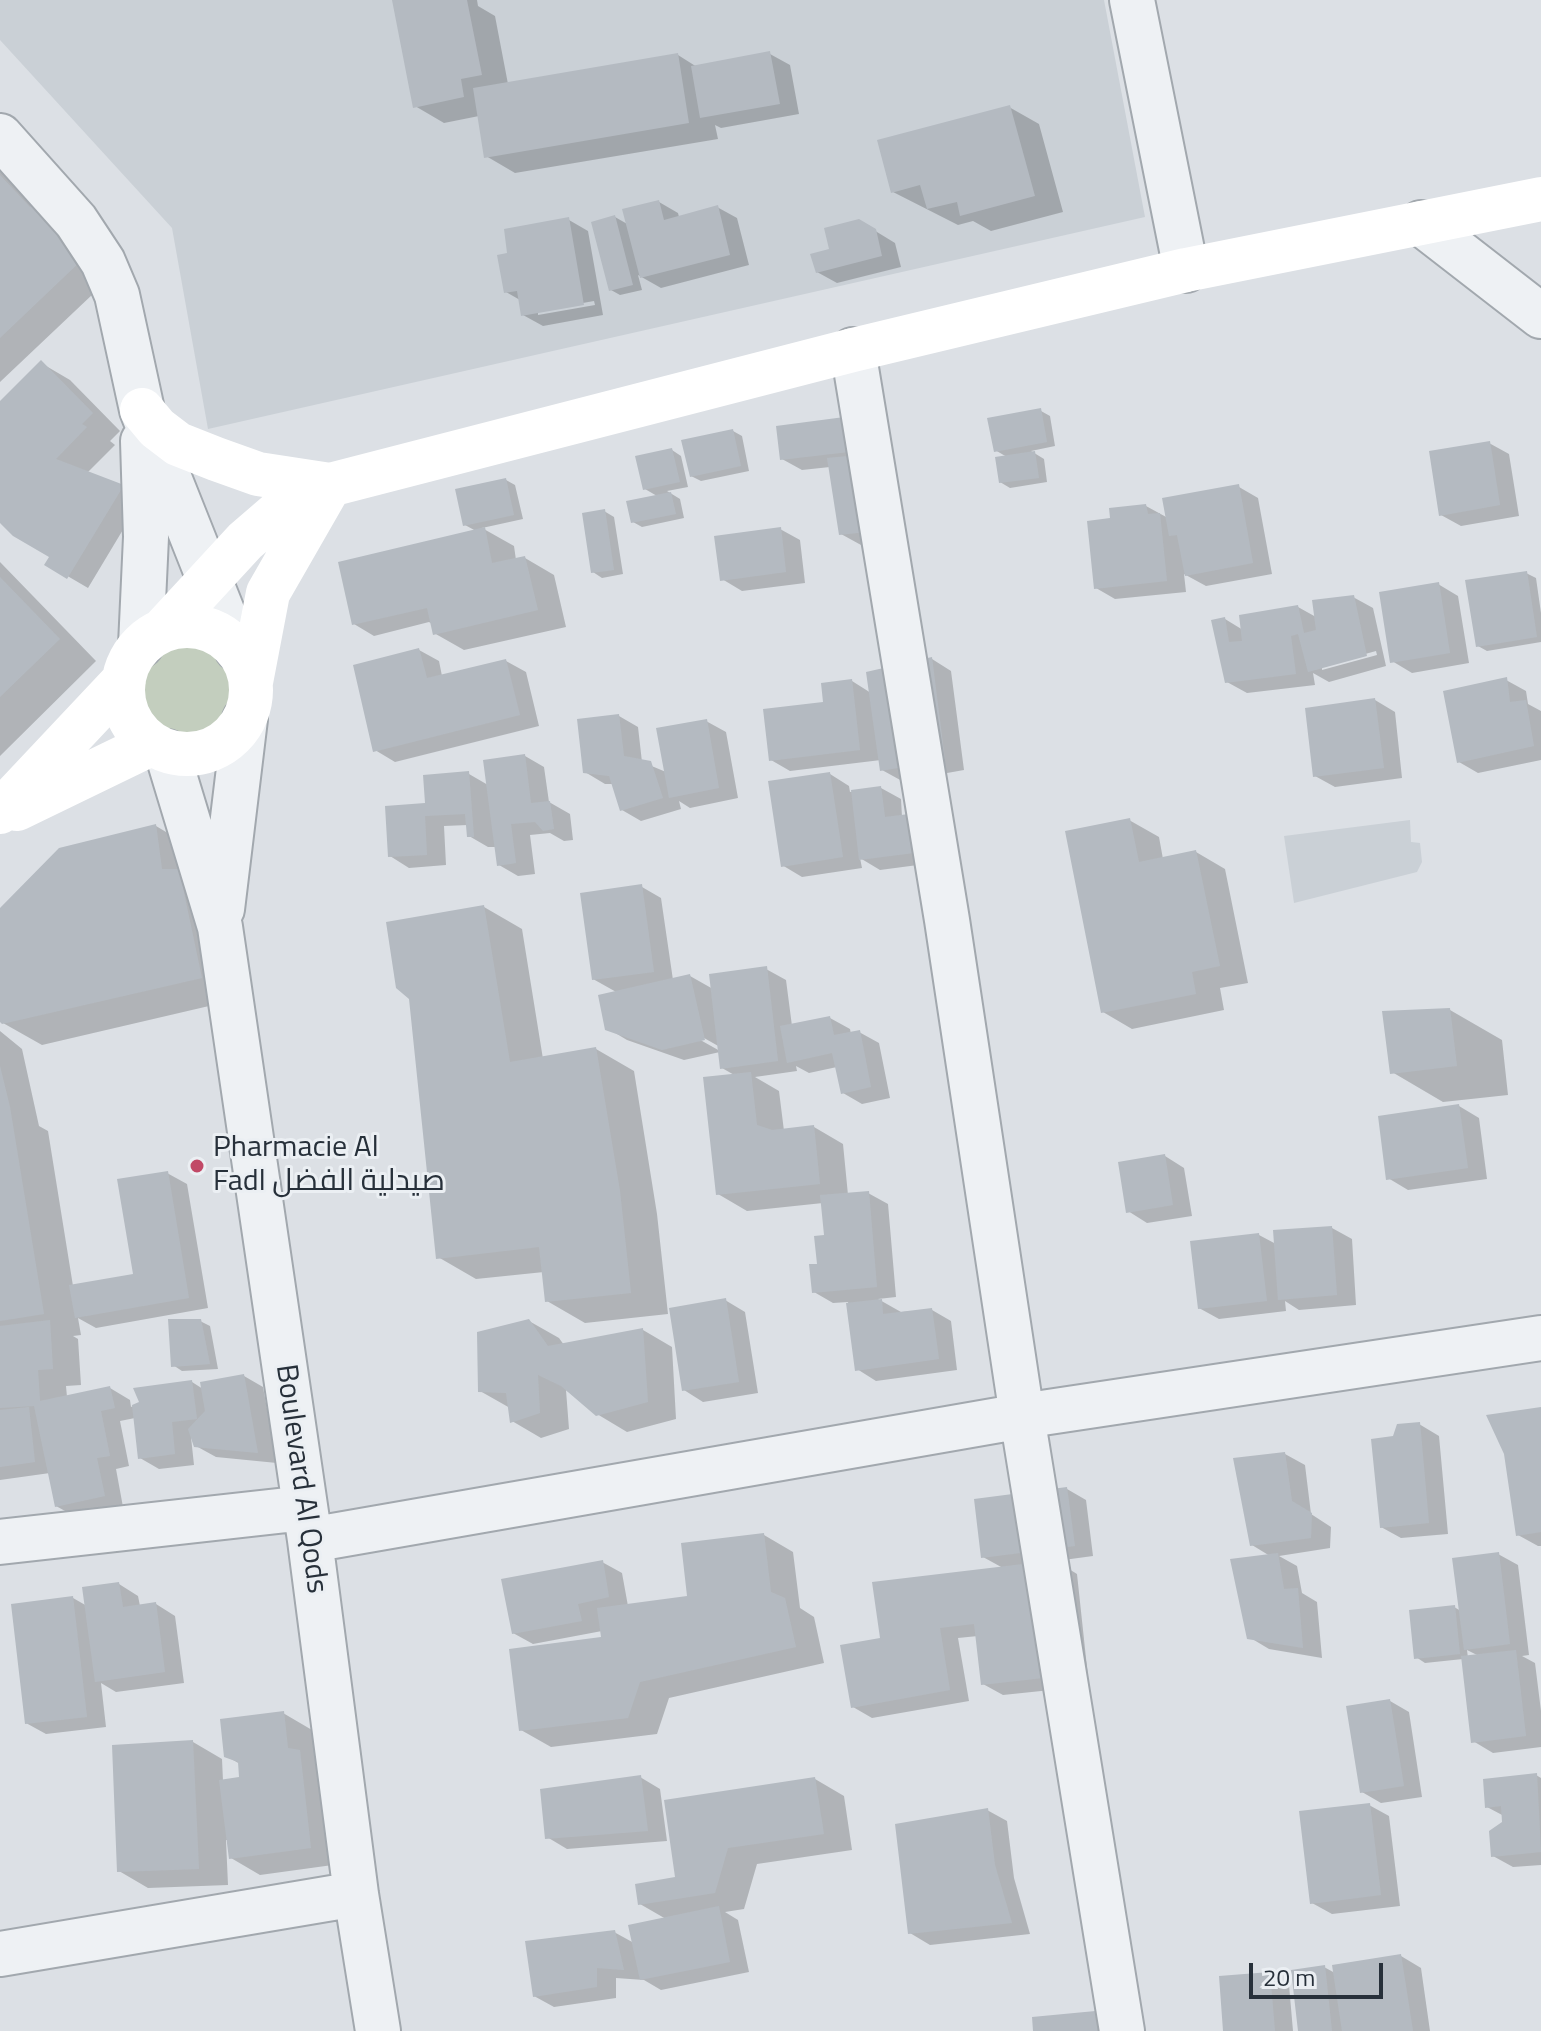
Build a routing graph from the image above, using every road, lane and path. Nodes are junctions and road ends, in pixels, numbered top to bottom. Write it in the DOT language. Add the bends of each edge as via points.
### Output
graph roads {
  1 [pos="1132,0"];
  2 [pos="0,136"];
  3 [pos="1541,199"];
  4 [pos="1421,223"];
  5 [pos="1186,270"];
  6 [pos="1541,316"];
  7 [pos="853,350"];
  8 [pos="142,410"];
  9 [pos="330,485"];
  10 [pos="209,580"];
  11 [pos="142,652"];
  12 [pos="245,683"];
  13 [pos="159,748"];
  14 [pos="0,815"];
  15 [pos="220,927"];
  16 [pos="1541,1338"];
  17 [pos="1022,1416"];
  18 [pos="307,1524"];
  19 [pos="0,1542"];
  20 [pos="356,1894"];
  21 [pos="0,1954"];
  22 [pos="378,2031"];
  23 [pos="1122,2031"];
  1 -- 5 [label="street"];
  2 -- 8 [label="street" via="76,221 103,262 117,295"];
  3 -- 4 [label="street"];
  4 -- 5 [label="street"];
  4 -- 6 [label="street"];
  5 -- 7 [label="street"];
  7 -- 9 [label="street"];
  7 -- 17 [label="street"];
  8 -- 9 [label="street" via="178,444 258,474"];
  8 -- 10 [label="street"];
  8 -- 11 [label="street"];
  9 -- 10 [label="street" via="281,510"];
  9 -- 12 [label="street" via="268,593"];
  10 -- 11 [label="street"];
  10 -- 12 [label="street"];
  11 -- 12 [label="street" via="194,626 224,637"];
  11 -- 13 [label="street" via="123,698 137,731"];
  11 -- 14 [label="street"];
  12 -- 13 [label="street" via="235,733 220,745 186,755"];
  12 -- 15 [label="street"];
  13 -- 14 [label="street"];
  13 -- 15 [label="street"];
  15 -- 18 [label="street, Boulevard Al Qods"];
  16 -- 17 [label="street"];
  17 -- 18 [label="street"];
  17 -- 23 [label="street"];
  18 -- 19 [label="street"];
  18 -- 20 [label="street, Boulevard Al Qods"];
  20 -- 21 [label="street"];
  20 -- 22 [label="street, Boulevard Al Qods"];
}
